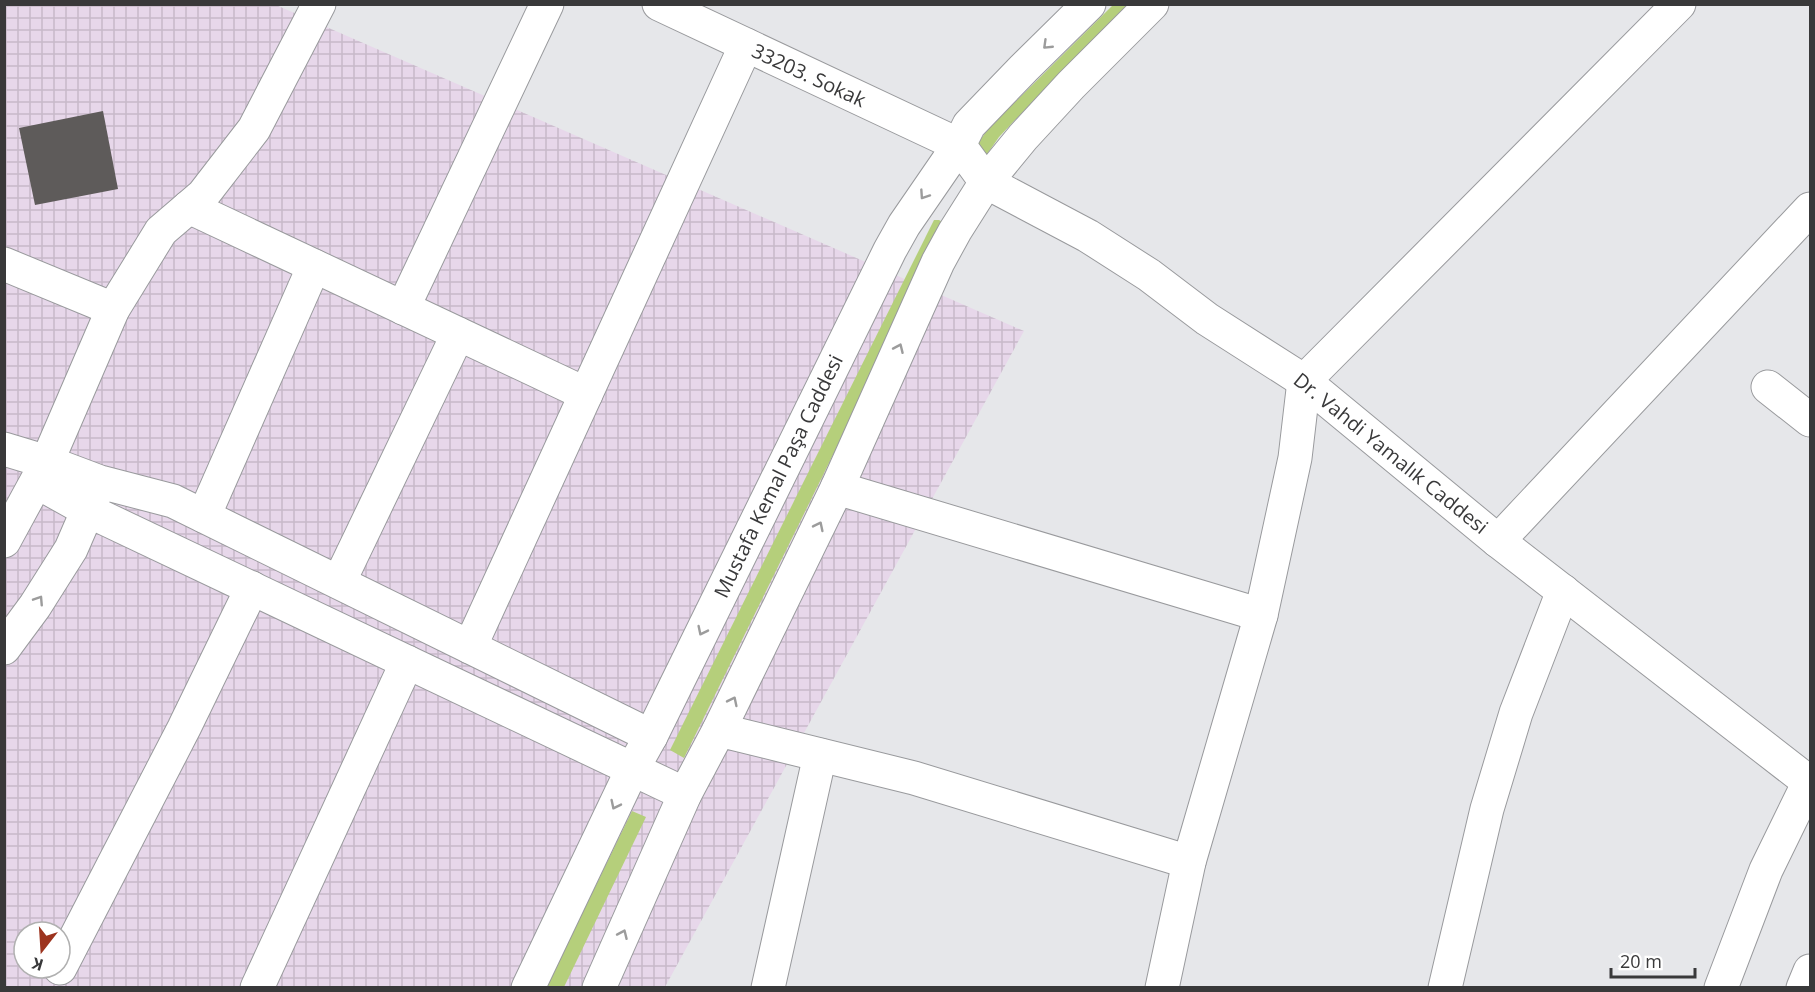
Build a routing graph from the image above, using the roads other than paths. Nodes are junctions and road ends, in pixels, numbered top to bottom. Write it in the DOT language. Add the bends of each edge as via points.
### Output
graph roads {
  1 [pos="319,4"];
  2 [pos="547,4"];
  3 [pos="1089,4"];
  4 [pos="1152,4"];
  5 [pos="1678,4"];
  6 [pos="674,8"];
  7 [pos="746,45"];
  8 [pos="959,145"];
  9 [pos="986,182"];
  10 [pos="189,207"];
  11 [pos="1810,210"];
  12 [pos="4,264"];
  13 [pos="314,266"];
  14 [pos="403,308"];
  15 [pos="113,309"];
  16 [pos="458,333"];
  17 [pos="1304,381"];
  18 [pos="1768,387"];
  19 [pos="586,394"];
  20 [pos="1810,420"];
  21 [pos="4,449"];
  22 [pos="42,472"];
  23 [pos="837,488"];
  24 [pos="95,496"];
  25 [pos="204,516"];
  26 [pos="4,541"];
  27 [pos="1498,541"];
  28 [pos="339,582"];
  29 [pos="252,588"];
  30 [pos="1563,591"];
  31 [pos="1261,615"];
  32 [pos="470,647"];
  33 [pos="4,648"];
  34 [pos="407,662"];
  35 [pos="719,730"];
  36 [pos="651,736"];
  37 [pos="820,756"];
  38 [pos="633,768"];
  39 [pos="1810,783"];
  40 [pos="685,794"];
  41 [pos="1189,862"];
  42 [pos="72,945"];
  43 [pos="1810,971"];
  44 [pos="257,987"];
  45 [pos="528,987"];
  46 [pos="599,987"];
  47 [pos="768,987"];
  48 [pos="1162,987"];
  49 [pos="1445,987"];
  50 [pos="1720,987"];
  51 [pos="1803,987"];
  1 -- 10 [label="street" via="254,129 204,195"];
  2 -- 14 [label="street"];
  3 -- 8 [label="street, Mustafa Kemal Paşa Caddesi, one-way" via="969,125"];
  4 -- 9 [label="street" via="1071,85"];
  5 -- 17 [label="street"];
  6 -- 7 [label="street, 33203. Sokak"];
  7 -- 8 [label="street, 33203. Sokak"];
  7 -- 19 [label="street"];
  8 -- 9 [label="street, Dr. Vahdi Yamalık Caddesi"];
  8 -- 36 [label="street, Mustafa Kemal Paşa Caddesi, one-way" via="890,250"];
  9 -- 17 [label="street, Dr. Vahdi Yamalık Caddesi" via="1088,236"];
  23 -- 9 [label="street, one-way" via="938,262"];
  10 -- 13 [label="street"];
  10 -- 15 [label="street" via="161,231"];
  11 -- 27 [label="street"];
  12 -- 15 [label="street"];
  13 -- 14 [label="street"];
  13 -- 25 [label="street"];
  14 -- 16 [label="street"];
  15 -- 22 [label="street"];
  16 -- 19 [label="street"];
  16 -- 28 [label="street"];
  17 -- 27 [label="street, Dr. Vahdi Yamalık Caddesi"];
  17 -- 31 [label="street" via="1295,458"];
  18 -- 20 [label="street"];
  19 -- 32 [label="street"];
  21 -- 22 [label="street"];
  22 -- 24 [label="street"];
  22 -- 26 [label="street"];
  23 -- 31 [label="street"];
  35 -- 23 [label="street, one-way"];
  24 -- 25 [label="street" via="174,501"];
  24 -- 29 [label="street"];
  33 -- 24 [label="street, one-way" via="71,549"];
  25 -- 28 [label="street"];
  27 -- 30 [label="street, Dr. Vahdi Yamalık Caddesi"];
  28 -- 32 [label="street"];
  29 -- 34 [label="street"];
  29 -- 42 [label="street"];
  30 -- 39 [label="street, Dr. Vahdi Yamalık Caddesi"];
  30 -- 49 [label="street" via="1516,712 1490,799"];
  31 -- 41 [label="street"];
  32 -- 36 [label="street"];
  34 -- 38 [label="street"];
  34 -- 44 [label="street"];
  35 -- 37 [label="street"];
  35 -- 40 [label="street"];
  36 -- 38 [label="street, Mustafa Kemal Paşa Caddesi"];
  37 -- 41 [label="street" via="914,778"];
  37 -- 47 [label="street"];
  38 -- 40 [label="street"];
  38 -- 45 [label="street, Mustafa Kemal Paşa Caddesi, one-way"];
  39 -- 50 [label="street" via="1766,870"];
  46 -- 40 [label="street, one-way"];
  41 -- 48 [label="street"];
  43 -- 51 [label="street"];
}
